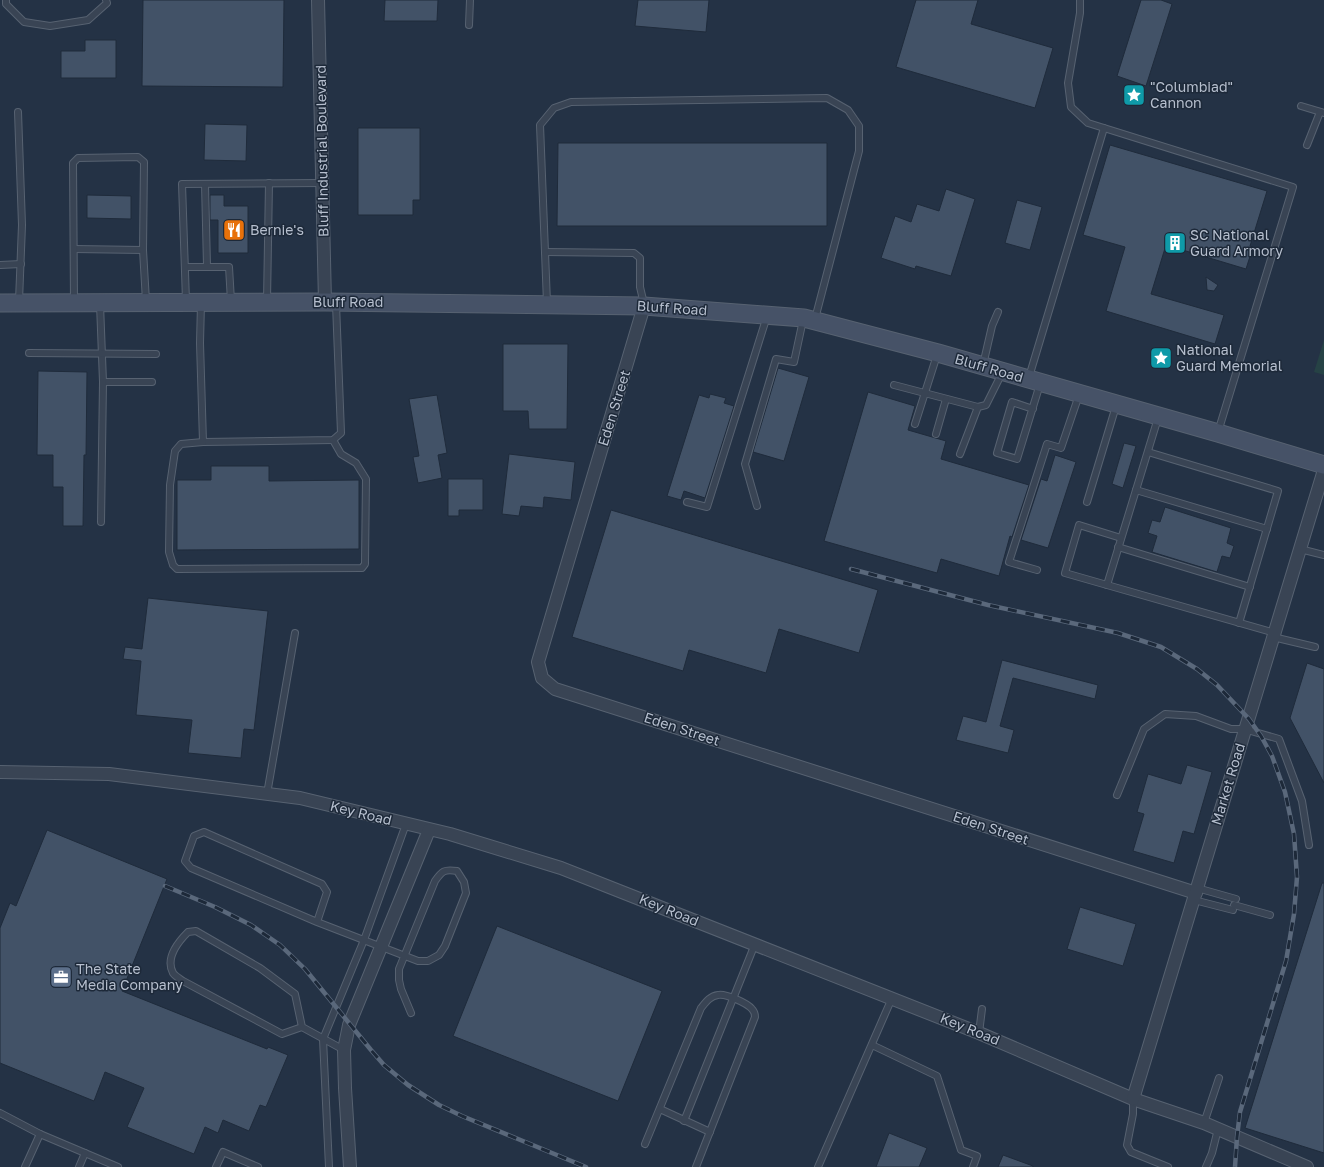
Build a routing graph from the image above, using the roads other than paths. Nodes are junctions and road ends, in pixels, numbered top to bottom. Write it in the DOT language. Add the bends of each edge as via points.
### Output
graph roads {
  1 [pos="6,0"];
  2 [pos="106,0"];
  3 [pos="318,0"];
  4 [pos="470,0"];
  5 [pos="1080,0"];
  6 [pos="469,25"];
  7 [pos="1301,106"];
  8 [pos="18,112"];
  9 [pos="1322,113"];
  10 [pos="1104,128"];
  11 [pos="1307,145"];
  12 [pos="269,183"];
  13 [pos="322,183"];
  14 [pos="204,184"];
  15 [pos="74,250"];
  16 [pos="143,250"];
  17 [pos="545,252"];
  18 [pos="21,264"];
  19 [pos="0,265"];
  20 [pos="207,266"];
  21 [pos="186,267"];
  22 [pos="146,302"];
  23 [pos="194,302"];
  24 [pos="231,302"];
  25 [pos="267,302"];
  26 [pos="330,302"];
  27 [pos="0,303"];
  28 [pos="19,303"];
  29 [pos="74,303"];
  30 [pos="100,303"];
  31 [pos="547,304"];
  32 [pos="644,306"];
  33 [pos="998,312"];
  34 [pos="768,315"];
  35 [pos="809,319"];
  36 [pos="29,353"];
  37 [pos="938,353"];
  38 [pos="102,354"];
  39 [pos="156,354"];
  40 [pos="983,366"];
  41 [pos="1003,372"];
  42 [pos="1034,381"];
  43 [pos="103,382"];
  44 [pos="152,382"];
  45 [pos="894,385"];
  46 [pos="925,393"];
  47 [pos="1079,394"];
  48 [pos="946,399"];
  49 [pos="1117,404"];
  50 [pos="978,407"];
  51 [pos="1033,408"];
  52 [pos="1159,416"];
  53 [pos="915,424"];
  54 [pos="1218,433"];
  55 [pos="936,434"];
  56 [pos="333,440"];
  57 [pos="203,442"];
  58 [pos="1148,452"];
  59 [pos="960,454"];
  60 [pos="1324,465"];
  61 [pos="1324,470"];
  62 [pos="1136,490"];
  63 [pos="687,502"];
  64 [pos="1087,502"];
  65 [pos="757,506"];
  66 [pos="101,522"];
  67 [pos="1267,529"];
  68 [pos="1121,538"];
  69 [pos="1118,547"];
  70 [pos="1300,550"];
  71 [pos="1324,555"];
  72 [pos="1036,570"];
  73 [pos="1107,585"];
  74 [pos="1250,587"];
  75 [pos="1239,622"];
  76 [pos="295,633"];
  77 [pos="1274,635"];
  78 [pos="1315,647"];
  79 [pos="1244,729"];
  80 [pos="0,772"];
  81 [pos="267,794"];
  82 [pos="1117,795"];
  83 [pos="406,824"];
  84 [pos="429,830"];
  85 [pos="1309,845"];
  86 [pos="1195,894"];
  87 [pos="1235,905"];
  88 [pos="1270,915"];
  89 [pos="317,922"];
  90 [pos="364,940"];
  91 [pos="755,944"];
  92 [pos="382,947"];
  93 [pos="405,956"];
  94 [pos="733,998"];
  95 [pos="892,998"];
  96 [pos="982,1009"];
  97 [pos="411,1013"];
  98 [pos="302,1027"];
  99 [pos="979,1033"];
  100 [pos="323,1039"];
  101 [pos="872,1045"];
  102 [pos="344,1050"];
  103 [pos="1219,1078"];
  104 [pos="1133,1099"];
  105 [pos="660,1109"];
  106 [pos="0,1113"];
  107 [pos="684,1120"];
  108 [pos="1204,1123"];
  109 [pos="1218,1129"];
  110 [pos="710,1132"];
  111 [pos="40,1134"];
  112 [pos="645,1144"];
  113 [pos="85,1154"];
  114 [pos="1291,1164"];
  115 [pos="25,1167"];
  116 [pos="79,1167"];
  117 [pos="118,1167"];
  118 [pos="216,1167"];
  119 [pos="258,1167"];
  120 [pos="329,1167"];
  121 [pos="350,1167"];
  122 [pos="696,1167"];
  123 [pos="818,1167"];
  124 [pos="973,1167"];
  125 [pos="1168,1167"];
  126 [pos="1206,1167"];
  127 [pos="1307,1167"];
  1 -- 2 [label="lane" via="6,4 24,22 50,26 88,20 107,3"];
  3 -- 13 [label="street, Bluff Industrial Boulevard"];
  4 -- 6 [label="lane"];
  5 -- 10 [label="lane" via="1068,83 1071,107 1088,123"];
  7 -- 9 [label="lane"];
  8 -- 18 [label="lane"];
  9 -- 11 [label="lane"];
  10 -- 42 [label="lane"];
  10 -- 54 [label="lane" via="1293,187"];
  12 -- 13 [label="lane"];
  12 -- 14 [label="lane"];
  12 -- 25 [label="lane"];
  13 -- 26 [label="street, Bluff Industrial Boulevard"];
  14 -- 20 [label="lane"];
  14 -- 21 [label="lane" via="182,184"];
  15 -- 16 [label="lane"];
  15 -- 16 [label="lane" via="73,163 78,158 138,157 144,162"];
  15 -- 29 [label="lane"];
  16 -- 22 [label="lane"];
  17 -- 31 [label="lane"];
  17 -- 32 [label="lane" via="634,252 640,258 640,287"];
  17 -- 35 [label="lane" via="540,125 554,108 571,102 827,98 848,110 859,126 859,151"];
  18 -- 19 [label="lane"];
  18 -- 28 [label="lane"];
  20 -- 21 [label="lane"];
  20 -- 24 [label="lane" via="229,267"];
  21 -- 23 [label="lane"];
  22 -- 23 [label="main road, Bluff Road"];
  22 -- 30 [label="main road, Bluff Road"];
  23 -- 24 [label="main road, Bluff Road"];
  23 -- 57 [label="lane" via="200,343"];
  24 -- 25 [label="main road, Bluff Road"];
  25 -- 26 [label="main road, Bluff Road"];
  26 -- 31 [label="main road, Bluff Road"];
  26 -- 56 [label="lane" via="341,433"];
  27 -- 28 [label="main road, Bluff Road"];
  28 -- 29 [label="main road, Bluff Road"];
  29 -- 30 [label="main road, Bluff Road"];
  30 -- 38 [label="lane"];
  31 -- 32 [label="main road, Bluff Road"];
  32 -- 34 [label="main road, Bluff Road"];
  32 -- 86 [label="street, Eden Street" via="538,662 542,678 555,689"];
  33 -- 40 [label="lane" via="992,326"];
  34 -- 35 [label="main road, Bluff Road"];
  34 -- 63 [label="lane" via="707,507"];
  35 -- 37 [label="main road, Bluff Road"];
  35 -- 65 [label="lane" via="794,362 776,359 744,464"];
  36 -- 38 [label="lane"];
  37 -- 40 [label="main road, Bluff Road"];
  37 -- 46 [label="lane"];
  38 -- 39 [label="lane"];
  38 -- 43 [label="lane"];
  40 -- 41 [label="main road, Bluff Road"];
  41 -- 42 [label="main road, Bluff Road"];
  41 -- 50 [label="lane" via="986,406"];
  42 -- 47 [label="main road, Bluff Road"];
  42 -- 51 [label="lane"];
  43 -- 44 [label="lane"];
  43 -- 66 [label="lane"];
  45 -- 46 [label="lane"];
  46 -- 48 [label="lane"];
  46 -- 53 [label="lane"];
  47 -- 49 [label="main road, Bluff Road"];
  47 -- 72 [label="lane" via="1061,448 1047,444 1009,562"];
  48 -- 50 [label="lane"];
  48 -- 55 [label="lane"];
  49 -- 52 [label="main road, Bluff Road"];
  49 -- 64 [label="lane"];
  50 -- 59 [label="lane"];
  51 -- 51 [label="lane" via="1017,458 997,452 1012,402"];
  52 -- 54 [label="main road, Bluff Road"];
  52 -- 58 [label="lane"];
  54 -- 60 [label="main road, Bluff Road"];
  56 -- 57 [label="lane"];
  56 -- 57 [label="lane" via="341,454 356,463 366,479 365,564 362,568 177,569 169,552 172,465 175,451 181,444"];
  58 -- 62 [label="lane"];
  58 -- 67 [label="lane" via="1278,491"];
  61 -- 70 [label="street, Market Road"];
  62 -- 67 [label="lane"];
  62 -- 68 [label="lane"];
  67 -- 74 [label="lane"];
  68 -- 69 [label="lane"];
  68 -- 73 [label="lane" via="1079,525 1065,573"];
  69 -- 73 [label="lane"];
  69 -- 74 [label="lane"];
  70 -- 71 [label="lane"];
  70 -- 77 [label="street, Market Road"];
  73 -- 75 [label="lane"];
  74 -- 75 [label="lane"];
  75 -- 77 [label="lane"];
  76 -- 81 [label="lane"];
  77 -- 78 [label="lane"];
  77 -- 79 [label="street, Market Road"];
  79 -- 82 [label="lane" via="1231,729 1196,716 1165,714 1144,729"];
  79 -- 85 [label="lane" via="1279,739 1302,801"];
  79 -- 86 [label="street, Market Road"];
  80 -- 81 [label="street, Key Road" via="109,774"];
  81 -- 83 [label="street, Key Road" via="300,798"];
  83 -- 84 [label="street, Key Road"];
  83 -- 90 [label="lane"];
  84 -- 91 [label="street, Key Road" via="561,868"];
  84 -- 92 [label="street"];
  86 -- 87 [label="lane"];
  86 -- 87 [label="lane"];
  86 -- 104 [label="street, Market Road"];
  87 -- 88 [label="lane"];
  89 -- 89 [label="lane" via="190,868 185,861 194,836 204,832 322,884 327,892"];
  89 -- 90 [label="lane"];
  90 -- 92 [label="lane"];
  90 -- 100 [label="lane"];
  91 -- 94 [label="lane"];
  91 -- 95 [label="street, Key Road"];
  92 -- 93 [label="lane"];
  92 -- 102 [label="street" via="349,1025"];
  93 -- 93 [label="lane" via="418,961 428,961 439,955 445,946 466,893 464,882 457,872 440,872 434,881"];
  93 -- 97 [label="lane" via="399,969 399,980"];
  94 -- 105 [label="lane" via="722,994 716,995 707,1000 701,1008"];
  94 -- 107 [label="lane"];
  94 -- 110 [label="lane" via="754,1010 755,1017"];
  95 -- 99 [label="street, Key Road"];
  95 -- 101 [label="lane"];
  96 -- 99 [label="lane"];
  98 -- 98 [label="lane" via="282,1034 183,982 174,973 171,961 178,943 188,932 196,931 260,968 295,994"];
  98 -- 100 [label="lane"];
  99 -- 104 [label="street, Key Road"];
  100 -- 102 [label="lane"];
  100 -- 120 [label="lane"];
  101 -- 123 [label="lane"];
  101 -- 124 [label="lane" via="937,1076 961,1150 977,1156"];
  102 -- 121 [label="street"];
  103 -- 108 [label="lane"];
  104 -- 108 [label="street, Key Road"];
  104 -- 125 [label="lane" via="1134,1114 1127,1145 1131,1152"];
  105 -- 107 [label="lane"];
  105 -- 112 [label="lane"];
  106 -- 111 [label="lane"];
  107 -- 110 [label="lane"];
  108 -- 109 [label="street, Key Road"];
  109 -- 114 [label="street, Key Road"];
  109 -- 126 [label="lane"];
  110 -- 122 [label="lane"];
  111 -- 113 [label="lane"];
  111 -- 115 [label="lane"];
  113 -- 116 [label="lane"];
  113 -- 117 [label="lane"];
  114 -- 127 [label="street, Key Road"];
  118 -- 119 [label="lane" via="223,1152"];
}
